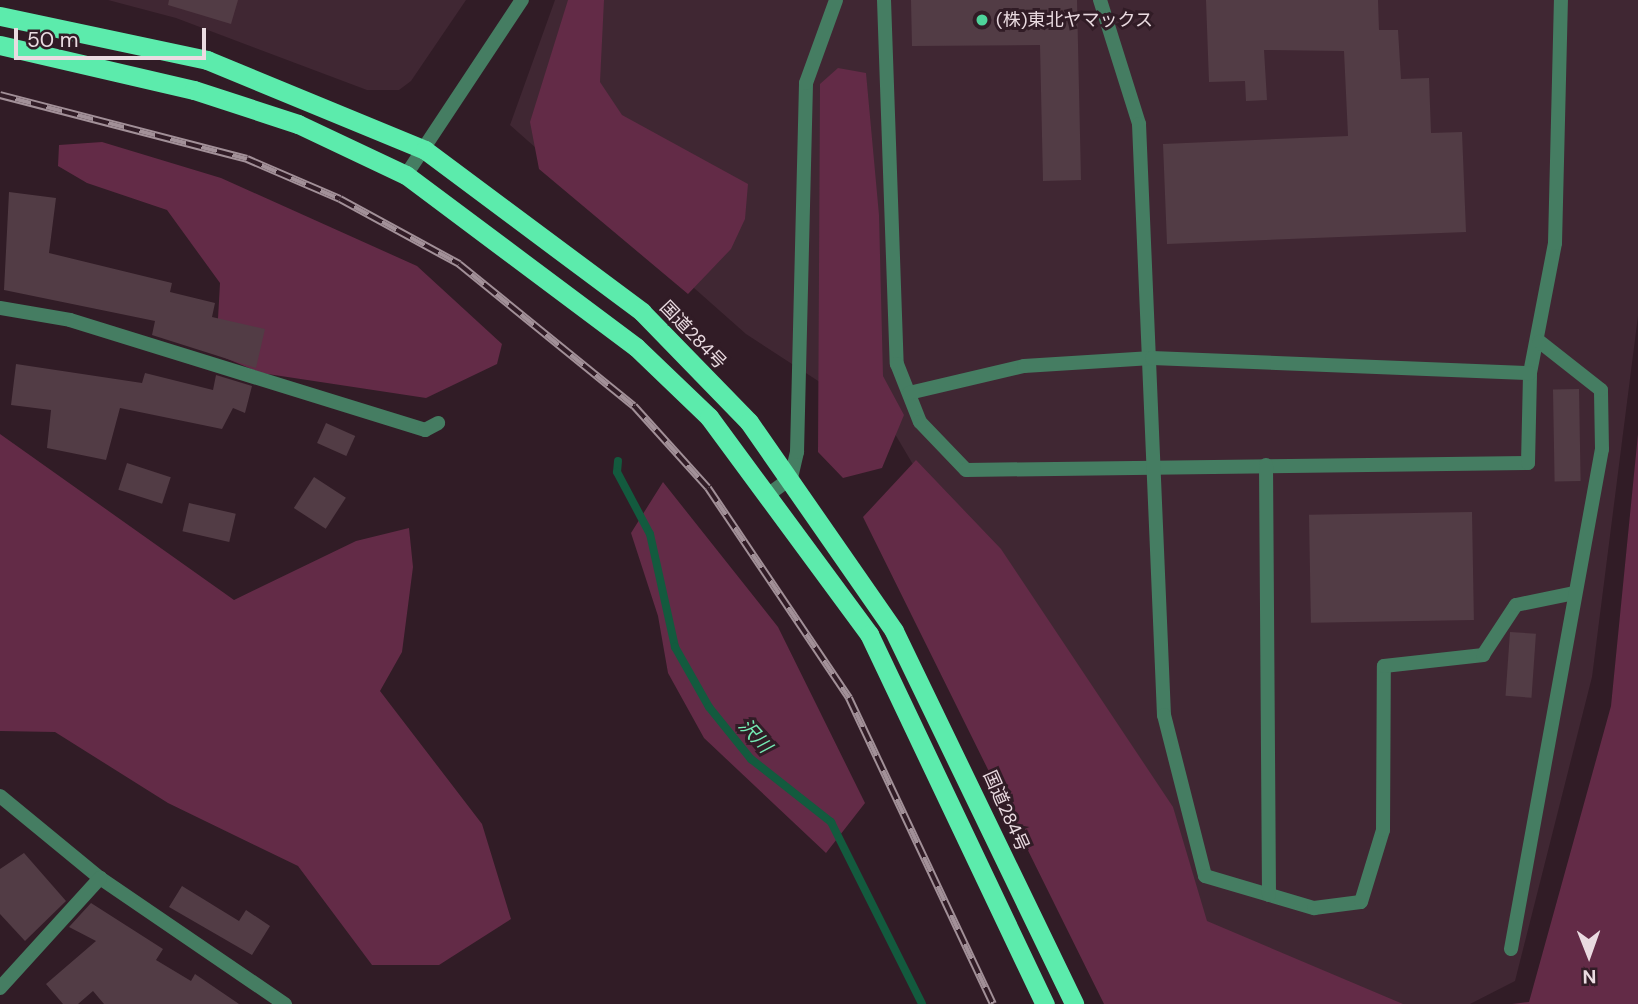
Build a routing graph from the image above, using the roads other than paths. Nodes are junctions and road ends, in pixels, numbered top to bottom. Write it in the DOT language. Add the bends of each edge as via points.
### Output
graph roads {
  1 [pos="522,0"];
  2 [pos="836,0"];
  3 [pos="884,0"];
  4 [pos="1100,0"];
  5 [pos="1561,0"];
  6 [pos="0,16"];
  7 [pos="0,45"];
  8 [pos="425,150"];
  9 [pos="406,175"];
  10 [pos="0,308"];
  11 [pos="1540,342"];
  12 [pos="1152,358"];
  13 [pos="1530,373"];
  14 [pos="909,393"];
  15 [pos="438,424"];
  16 [pos="1158,465"];
  17 [pos="1266,465"];
  18 [pos="792,478"];
  19 [pos="769,494"];
  20 [pos="1574,593"];
  21 [pos="0,796"];
  22 [pos="100,878"];
  23 [pos="1269,895"];
  24 [pos="1511,949"];
  25 [pos="0,988"];
  26 [pos="285,1004"];
  27 [pos="1045,1004"];
  28 [pos="1074,1004"];
  1 -- 8 [label="street"];
  2 -- 18 [label="street" via="806,83"];
  3 -- 14 [label="street" via="897,364"];
  4 -- 12 [label="street" via="1139,124"];
  5 -- 11 [label="street" via="1555,243"];
  6 -- 8 [label="highway, 国道284号" via="206,60"];
  7 -- 9 [label="highway" via="194,90 298,124"];
  8 -- 9 [label="street"];
  8 -- 18 [label="highway, 国道284号" via="642,312 749,422"];
  9 -- 19 [label="highway" via="636,347 709,418"];
  10 -- 15 [label="street" via="70,320 425,430"];
  11 -- 13 [label="street"];
  11 -- 20 [label="street" via="1601,390 1602,449"];
  12 -- 13 [label="street"];
  12 -- 14 [label="street" via="1024,366"];
  12 -- 16 [label="street"];
  13 -- 17 [label="street" via="1528,463"];
  14 -- 16 [label="street" via="920,422 966,470"];
  16 -- 17 [label="street"];
  16 -- 23 [label="street" via="1164,715 1205,876"];
  17 -- 23 [label="street"];
  18 -- 19 [label="street"];
  18 -- 28 [label="highway, 国道284号" via="894,631"];
  19 -- 27 [label="highway" via="869,634"];
  20 -- 23 [label="street" via="1516,605 1483,655 1384,666 1383,830 1361,902 1314,908"];
  20 -- 24 [label="street"];
  21 -- 22 [label="street"];
  22 -- 25 [label="street"];
  22 -- 26 [label="street"];
}
